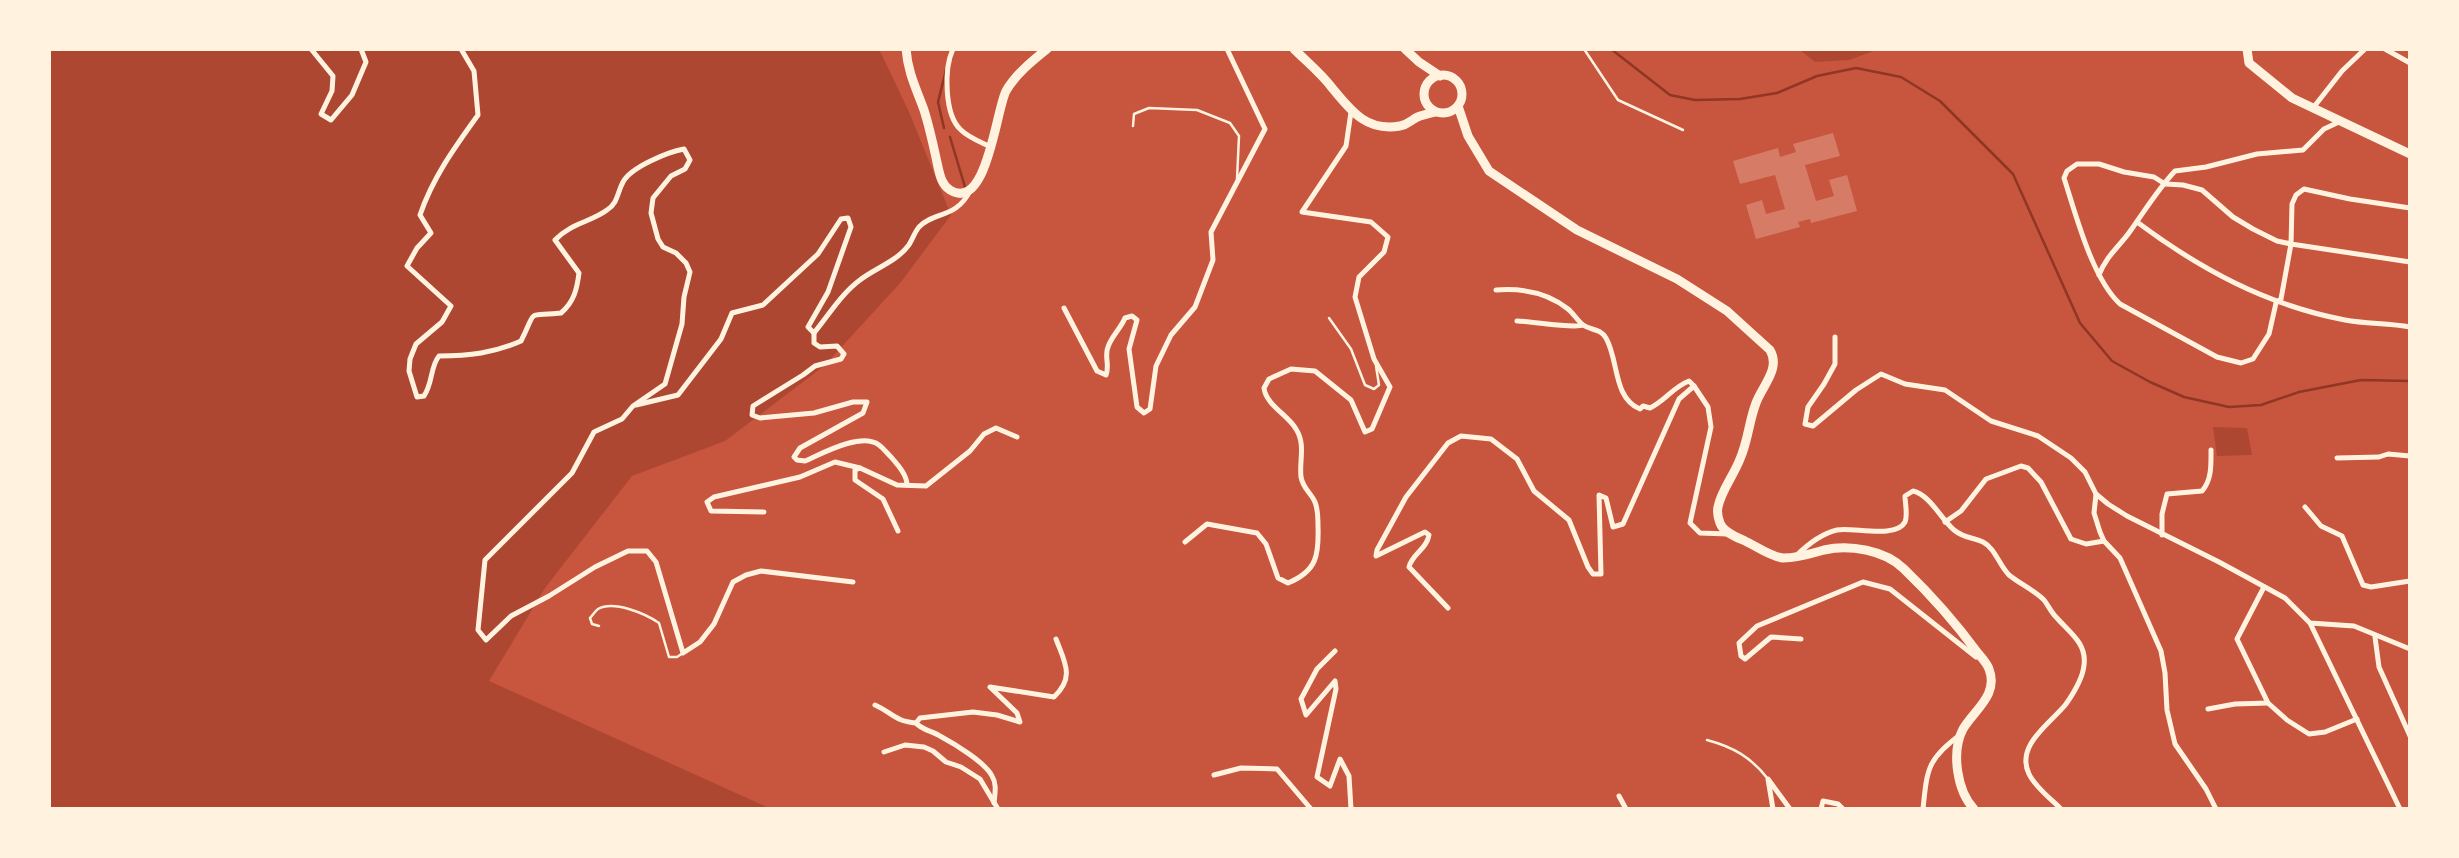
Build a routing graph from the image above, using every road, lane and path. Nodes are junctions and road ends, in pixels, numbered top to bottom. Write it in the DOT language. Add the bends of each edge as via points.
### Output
graph roads {
  1 [pos="311,49"];
  2 [pos="361,49"];
  3 [pos="461,49"];
  4 [pos="906,49"];
  5 [pos="953,49"];
  6 [pos="1047,49"];
  7 [pos="1227,49"];
  8 [pos="1294,49"];
  9 [pos="1405,49"];
  10 [pos="1584,49"];
  11 [pos="2247,49"];
  12 [pos="2365,49"];
  13 [pos="2385,49"];
  14 [pos="1419,62"];
  15 [pos="2410,63"];
  16 [pos="1440,76"];
  17 [pos="1427,83"];
  18 [pos="1424,100"];
  19 [pos="1458,106"];
  20 [pos="2313,108"];
  21 [pos="1351,112"];
  22 [pos="1435,112"];
  23 [pos="1448,113"];
  24 [pos="1413,119"];
  25 [pos="2339,122"];
  26 [pos="1133,126"];
  27 [pos="1464,126"];
  28 [pos="1683,130"];
  29 [pos="991,147"];
  30 [pos="2410,154"];
  31 [pos="1237,182"];
  32 [pos="2165,184"];
  33 [pos="970,191"];
  34 [pos="2410,208"];
  35 [pos="2137,222"];
  36 [pos="2291,244"];
  37 [pos="2410,262"];
  38 [pos="2099,275"];
  39 [pos="1496,290"];
  40 [pos="2276,303"];
  41 [pos="1064,308"];
  42 [pos="1329,318"];
  43 [pos="1517,321"];
  44 [pos="1583,325"];
  45 [pos="2410,327"];
  46 [pos="814,332"];
  47 [pos="1835,337"];
  48 [pos="1374,359"];
  49 [pos="1694,386"];
  50 [pos="633,406"];
  51 [pos="1017,437"];
  52 [pos="2211,450"];
  53 [pos="2410,456"];
  54 [pos="2337,458"];
  55 [pos="860,468"];
  56 [pos="907,485"];
  57 [pos="2096,494"];
  58 [pos="2305,507"];
  59 [pos="764,512"];
  60 [pos="1945,522"];
  61 [pos="898,531"];
  62 [pos="1731,534"];
  63 [pos="2162,535"];
  64 [pos="2104,541"];
  65 [pos="1185,542"];
  66 [pos="1795,557"];
  67 [pos="2410,581"];
  68 [pos="853,582"];
  69 [pos="2264,587"];
  70 [pos="1448,608"];
  71 [pos="2310,623"];
  72 [pos="599,626"];
  73 [pos="2375,637"];
  74 [pos="1056,639"];
  75 [pos="1801,639"];
  76 [pos="2410,649"];
  77 [pos="1335,651"];
  78 [pos="682,653"];
  79 [pos="1984,663"];
  80 [pos="2268,703"];
  81 [pos="875,705"];
  82 [pos="2208,709"];
  83 [pos="2357,719"];
  84 [pos="916,723"];
  85 [pos="1961,734"];
  86 [pos="2410,736"];
  87 [pos="1707,740"];
  88 [pos="884,752"];
  89 [pos="1214,775"];
  90 [pos="1768,779"];
  91 [pos="1619,796"];
  92 [pos="996,806"];
  93 [pos="1311,809"];
  94 [pos="1351,809"];
  95 [pos="1626,809"];
  96 [pos="1773,809"];
  97 [pos="1790,809"];
  98 [pos="1821,809"];
  99 [pos="1843,809"];
  100 [pos="1923,809"];
  101 [pos="1974,809"];
  102 [pos="2062,809"];
  103 [pos="2216,809"];
  104 [pos="2400,809"];
  1 -- 2 [label="street" via="333,76 332,91 321,114 331,120 352,95 366,62"];
  3 -- 50 [label="street" via="474,71 478,115 428,192 420,215 430,233 407,266 451,306 442,322 416,344 410,359 417,397 429,389 439,356 473,356 509,347 521,341 531,316 561,313 569,306 579,273 555,240 614,205 623,182 638,168 684,149 690,160 653,198 651,213 663,247 676,253 690,272 682,324 665,384"];
  4 -- 33 [label="main road" via="908,71 944,186 963,194"];
  5 -- 29 [label="street" via="946,72 951,113 958,129"];
  6 -- 29 [label="main road" via="1024,68 1006,92"];
  7 -- 31 [label="street" via="1265,129"];
  8 -- 21 [label="main road"];
  9 -- 14 [label="main road"];
  10 -- 28 [label="lane" via="1618,100"];
  11 -- 20 [label="main road" via="2249,63 2281,91"];
  12 -- 20 [label="street"];
  13 -- 15 [label="street"];
  14 -- 16 [label="main road"];
  14 -- 17 [label="main road"];
  16 -- 17 [label="main road"];
  16 -- 19 [label="main road" via="1450,76 1460,87"];
  17 -- 18 [label="main road"];
  18 -- 22 [label="main road"];
  18 -- 24 [label="main road"];
  19 -- 23 [label="main road"];
  19 -- 27 [label="main road"];
  20 -- 25 [label="main road"];
  21 -- 24 [label="main road" via="1365,122 1389,127"];
  21 -- 48 [label="street" via="1346,146 1302,212 1371,222 1388,237 1384,253 1359,277 1355,297"];
  22 -- 23 [label="main road"];
  22 -- 24 [label="main road"];
  23 -- 27 [label="main road"];
  25 -- 30 [label="main road"];
  25 -- 32 [label="street" via="2324,129 2303,150 2258,153 2178,170"];
  26 -- 31 [label="lane" via="1134,114 1149,108 1197,110 1230,123 1239,135"];
  27 -- 62 [label="main road" via="1488,169 1502,180 1577,230 1677,279 1727,311 1770,350 1772,373 1718,507 1721,527"];
  29 -- 33 [label="main road"];
  31 -- 41 [label="street" via="1211,232 1213,260 1195,307 1171,335 1156,366 1150,409 1144,413 1137,407 1129,349 1137,320 1125,317 1108,346 1106,374 1097,370"];
  32 -- 35 [label="street"];
  32 -- 36 [label="street" via="2202,190 2233,217"];
  32 -- 38 [label="street" via="2154,177 2099,164 2077,164 2067,171 2064,178"];
  33 -- 46 [label="street" via="951,213 918,228 900,254 858,281"];
  34 -- 36 [label="street" via="2304,189 2292,204"];
  35 -- 38 [label="street" via="2104,261"];
  35 -- 40 [label="street" via="2191,259"];
  36 -- 37 [label="street"];
  36 -- 40 [label="street" via="2281,299"];
  38 -- 40 [label="street" via="2120,304 2217,357 2241,363 2253,359 2269,334"];
  39 -- 44 [label="street" via="1543,293 1560,302"];
  40 -- 45 [label="street" via="2347,321"];
  42 -- 48 [label="lane" via="1351,349 1365,386 1374,390 1378,374"];
  43 -- 44 [label="street"];
  44 -- 49 [label="street" via="1604,335 1623,397 1631,405 1650,408 1681,384 1689,381"];
  46 -- 50 [label="street" via="807,327 828,292 852,227 848,218 841,219 818,254 763,305 732,313 721,339 678,395"];
  46 -- 56 [label="street" via="814,343 837,346 844,354 841,359 815,366 753,406 752,415 814,413 867,402 863,413 800,448 794,457 805,461 867,441 880,446 897,463"];
  47 -- 57 [label="street" via="1835,364 1808,407 1805,424 1813,426 1881,374 1905,384 1944,390 1991,421 2038,436 2085,472"];
  48 -- 65 [label="street" via="1390,387 1373,429 1366,432 1351,400 1315,371 1291,369 1269,379 1264,388 1303,443 1301,478 1317,509 1318,554 1301,578 1288,583 1278,578 1266,544 1257,533 1207,524"];
  49 -- 62 [label="street" via="1708,407 1711,427 1690,523 1700,533"];
  49 -- 70 [label="street" via="1679,399 1623,524 1614,527 1606,498 1599,495 1601,574 1588,568 1569,520 1534,491 1517,459 1491,439 1461,436 1448,443 1406,497 1376,556 1425,532 1429,541 1409,567"];
  50 -- 78 [label="street" via="622,419 594,432 572,473 485,560 478,630 486,640 511,616 595,567 628,551 647,551 656,562"];
  51 -- 56 [label="street" via="996,428 926,486"];
  52 -- 63 [label="street" via="2211,472 2202,491 2167,494"];
  53 -- 54 [label="street"];
  55 -- 56 [label="street"];
  55 -- 59 [label="street" via="835,463 707,502 710,511"];
  55 -- 61 [label="street" via="855,470 855,480 883,499"];
  57 -- 63 [label="street"];
  57 -- 64 [label="street" via="2094,513"];
  58 -- 67 [label="street" via="2321,526 2342,536 2363,585"];
  60 -- 64 [label="street" via="1961,511 1986,479 2021,466 2041,482 2071,539 2086,544"];
  60 -- 66 [label="street" via="1919,493 1909,491 1906,519 1899,528 1837,530 1811,542"];
  60 -- 102 [label="street" via="1957,533 1992,549 2010,576 2044,600 2081,642 2084,665 2079,680 2066,704 2036,734 2026,760 2033,780"];
  62 -- 66 [label="main road" via="1771,555"];
  63 -- 69 [label="street"];
  64 -- 103 [label="street" via="2120,558 2161,651 2175,744"];
  66 -- 79 [label="main road" via="1847,548 1895,562 1963,632"];
  68 -- 78 [label="street" via="761,571 746,575 733,582 714,624 700,642"];
  69 -- 71 [label="street" via="2285,598"];
  69 -- 80 [label="street" via="2236,639"];
  71 -- 73 [label="street" via="2354,626"];
  71 -- 83 [label="street"];
  72 -- 78 [label="lane" via="590,618 598,609 639,612 659,623 669,657"];
  73 -- 76 [label="street"];
  73 -- 86 [label="street" via="2379,667"];
  74 -- 84 [label="street" via="1068,672 1064,688 1054,697 990,687 1017,713 1020,722 973,712 920,718"];
  75 -- 79 [label="street" via="1771,637 1752,655 1741,656 1739,643 1757,626 1863,582 1891,589"];
  77 -- 94 [label="street" via="1317,669 1301,699 1306,715 1335,681 1318,777 1330,786 1340,759 1349,776"];
  79 -- 85 [label="main road" via="1989,669 1989,694"];
  80 -- 82 [label="street"];
  80 -- 83 [label="street" via="2309,734"];
  81 -- 84 [label="street" via="898,721"];
  83 -- 104 [label="street"];
  84 -- 92 [label="street" via="986,767 996,788"];
  85 -- 100 [label="street" via="1938,751 1927,775"];
  85 -- 101 [label="main road" via="1958,776"];
  87 -- 90 [label="lane" via="1755,762"];
  88 -- 92 [label="street" via="924,747 980,779"];
  89 -- 93 [label="street" via="1241,768 1277,769"];
  90 -- 96 [label="street"];
  90 -- 97 [label="street"];
  91 -- 95 [label="street"];
  98 -- 99 [label="street" via="1823,801"];
}
